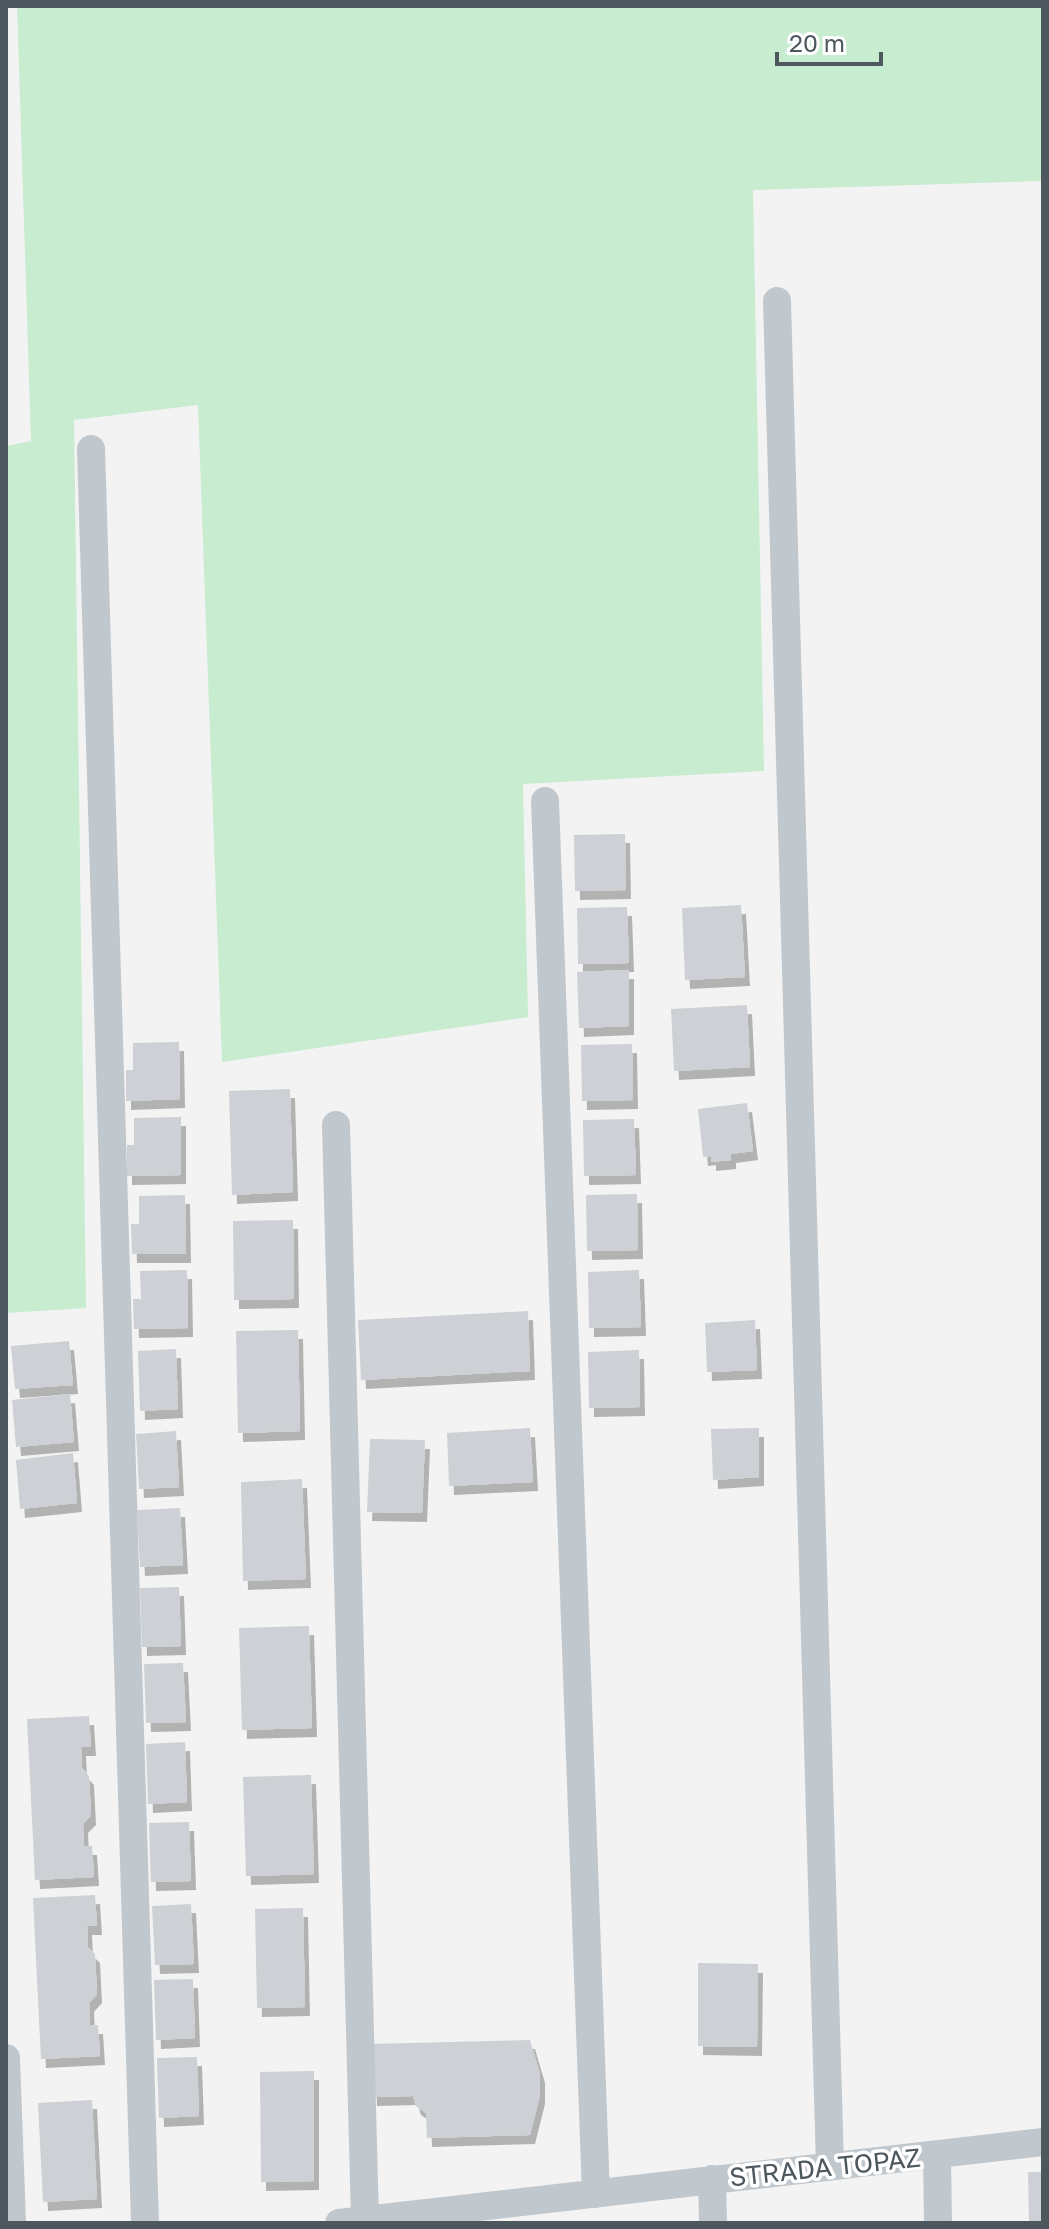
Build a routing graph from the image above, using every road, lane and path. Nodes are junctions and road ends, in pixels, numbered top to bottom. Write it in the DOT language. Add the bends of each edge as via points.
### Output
graph roads {
  1 [pos="777,301"];
  2 [pos="91,449"];
  3 [pos="545,801"];
  4 [pos="336,1125"];
  5 [pos="6,2058"];
  6 [pos="1043,2142"];
  7 [pos="937,2155"];
  8 [pos="830,2167"];
  9 [pos="712,2179"];
  10 [pos="596,2194"];
  11 [pos="488,2215"];
  12 [pos="352,2222"];
  13 [pos="12,2223"];
  14 [pos="145,2223"];
  15 [pos="713,2223"];
  16 [pos="938,2223"];
  1 -- 8 [label="street"];
  2 -- 14 [label="street"];
  3 -- 10 [label="street"];
  4 -- 12 [label="street"];
  5 -- 13 [label="street"];
  6 -- 7 [label="street, STRADA TOPAZ"];
  7 -- 8 [label="street, STRADA TOPAZ"];
  7 -- 16 [label="street, STRADA TOPAZ"];
  8 -- 9 [label="street, STRADA TOPAZ"];
  9 -- 10 [label="street, STRADA TOPAZ"];
  9 -- 15 [label="street, STRADA TOPAZ"];
  10 -- 11 [label="street, STRADA TOPAZ"];
  11 -- 12 [label="street, STRADA TOPAZ"];
}
